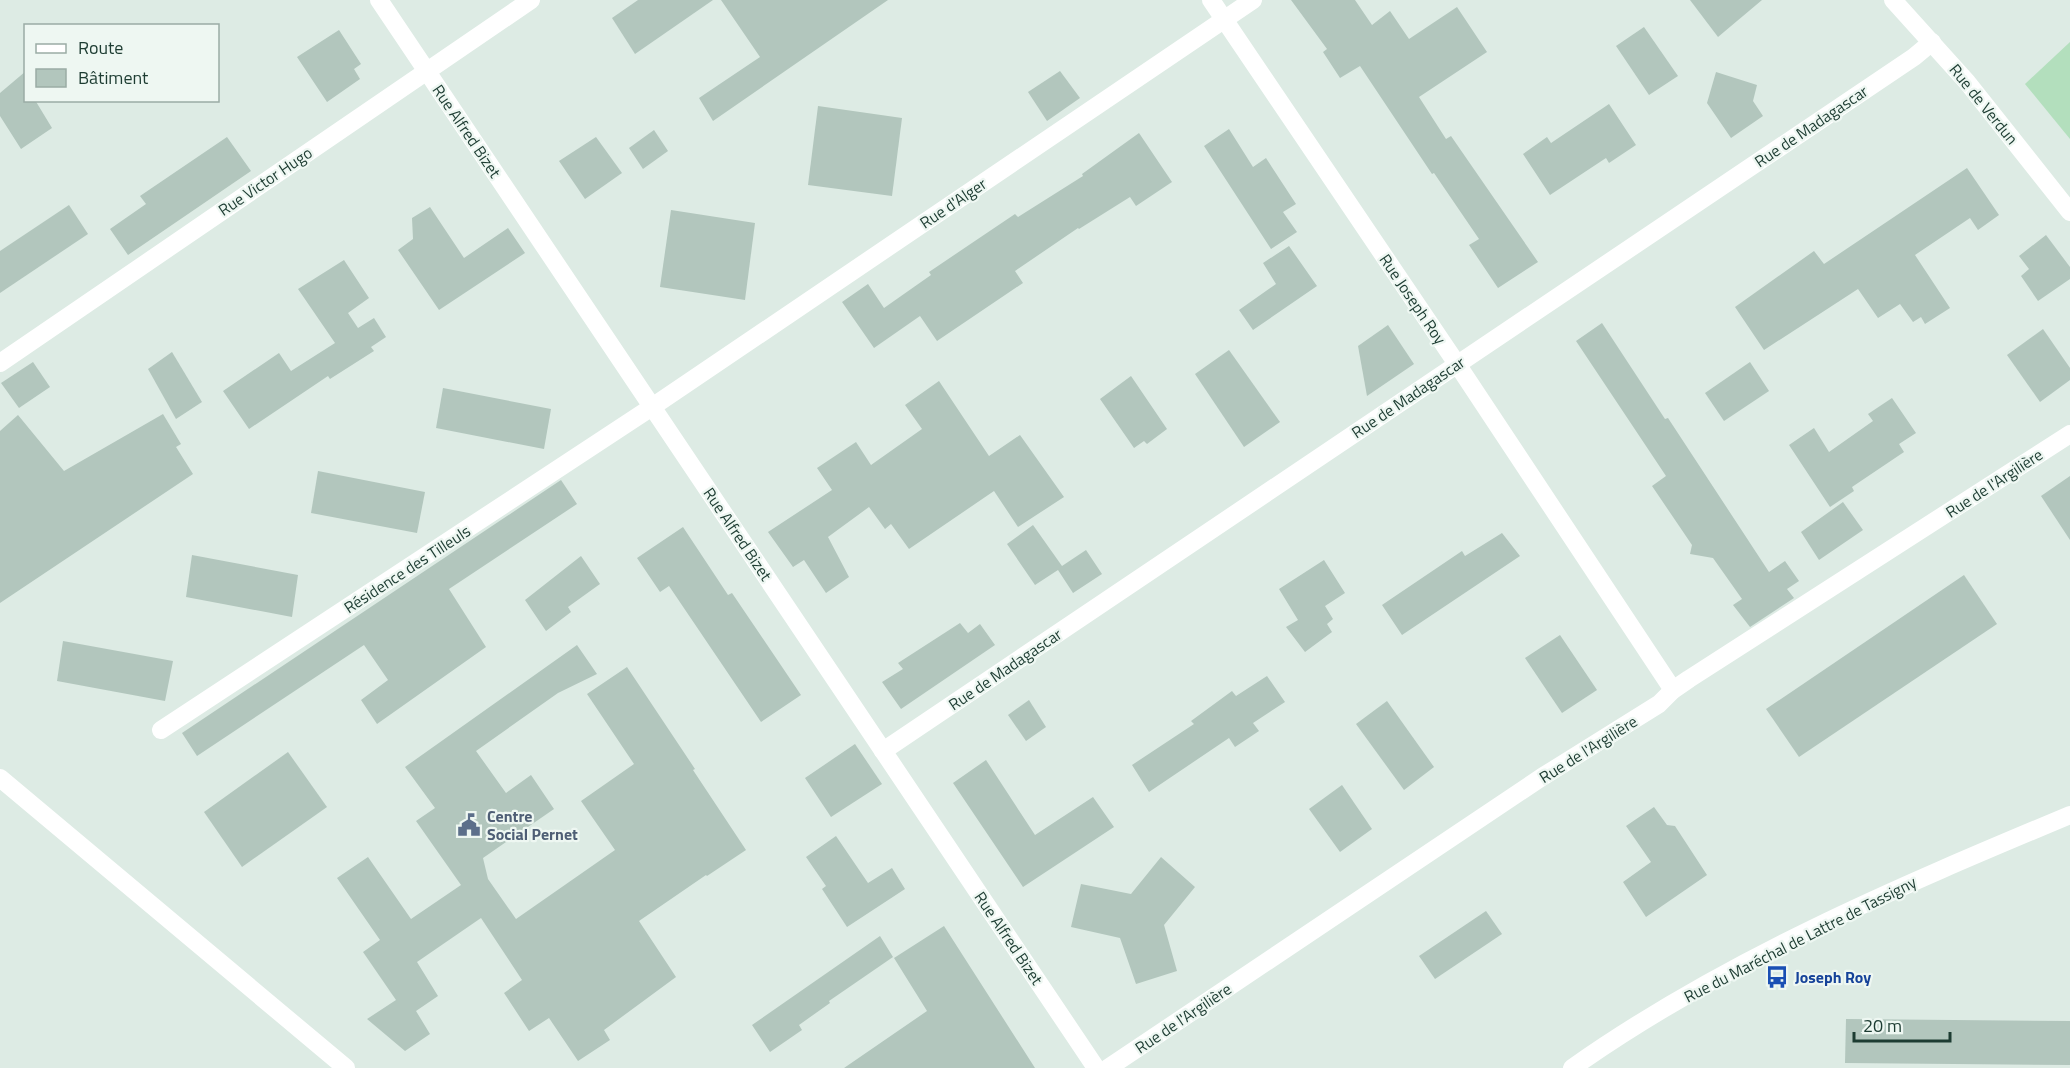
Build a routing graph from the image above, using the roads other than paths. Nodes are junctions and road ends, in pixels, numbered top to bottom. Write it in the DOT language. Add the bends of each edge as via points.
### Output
graph roads {
  1 [pos="379,0"];
  2 [pos="531,0"];
  3 [pos="1211,0"];
  4 [pos="1253,0"];
  5 [pos="1893,0"];
  6 [pos="1224,19"];
  7 [pos="1932,42"];
  8 [pos="426,71"];
  9 [pos="2070,212"];
  10 [pos="0,363"];
  11 [pos="1457,364"];
  12 [pos="652,407"];
  13 [pos="2070,434"];
  14 [pos="1673,690"];
  15 [pos="161,730"];
  16 [pos="883,751"];
  17 [pos="0,778"];
  18 [pos="2070,815"];
  19 [pos="346,1068"];
  20 [pos="1096,1068"];
  21 [pos="1108,1068"];
  22 [pos="1572,1068"];
  1 -- 8 [label="street, Rue Alfred Bizet"];
  2 -- 8 [label="street, Rue Victor Hugo"];
  3 -- 6 [label="street, Rue Joseph Roy"];
  4 -- 6 [label="street, Rue d'Alger"];
  5 -- 7 [label="street, Rue de Verdun"];
  6 -- 11 [label="street, Rue Joseph Roy"];
  6 -- 12 [label="street, Rue d'Alger"];
  7 -- 9 [label="street, Rue de Verdun"];
  7 -- 11 [label="street, Rue de Madagascar"];
  8 -- 10 [label="street, Rue Victor Hugo"];
  8 -- 12 [label="street, Rue Alfred Bizet"];
  11 -- 14 [label="street, Rue Joseph Roy"];
  11 -- 16 [label="street, Rue de Madagascar"];
  12 -- 15 [label="street, Résidence des Tilleuls"];
  12 -- 16 [label="street, Rue Alfred Bizet"];
  13 -- 14 [label="street, Rue de l'Argilière"];
  14 -- 21 [label="street, Rue de l'Argilière" via="1659,704 1542,777"];
  16 -- 20 [label="street, Rue Alfred Bizet"];
  17 -- 19 [label="street"];
  18 -- 22 [label="street, Rue du Maréchal de Lattre de Tassigny" via="1904,885 1791,940 1625,1031"];
}
